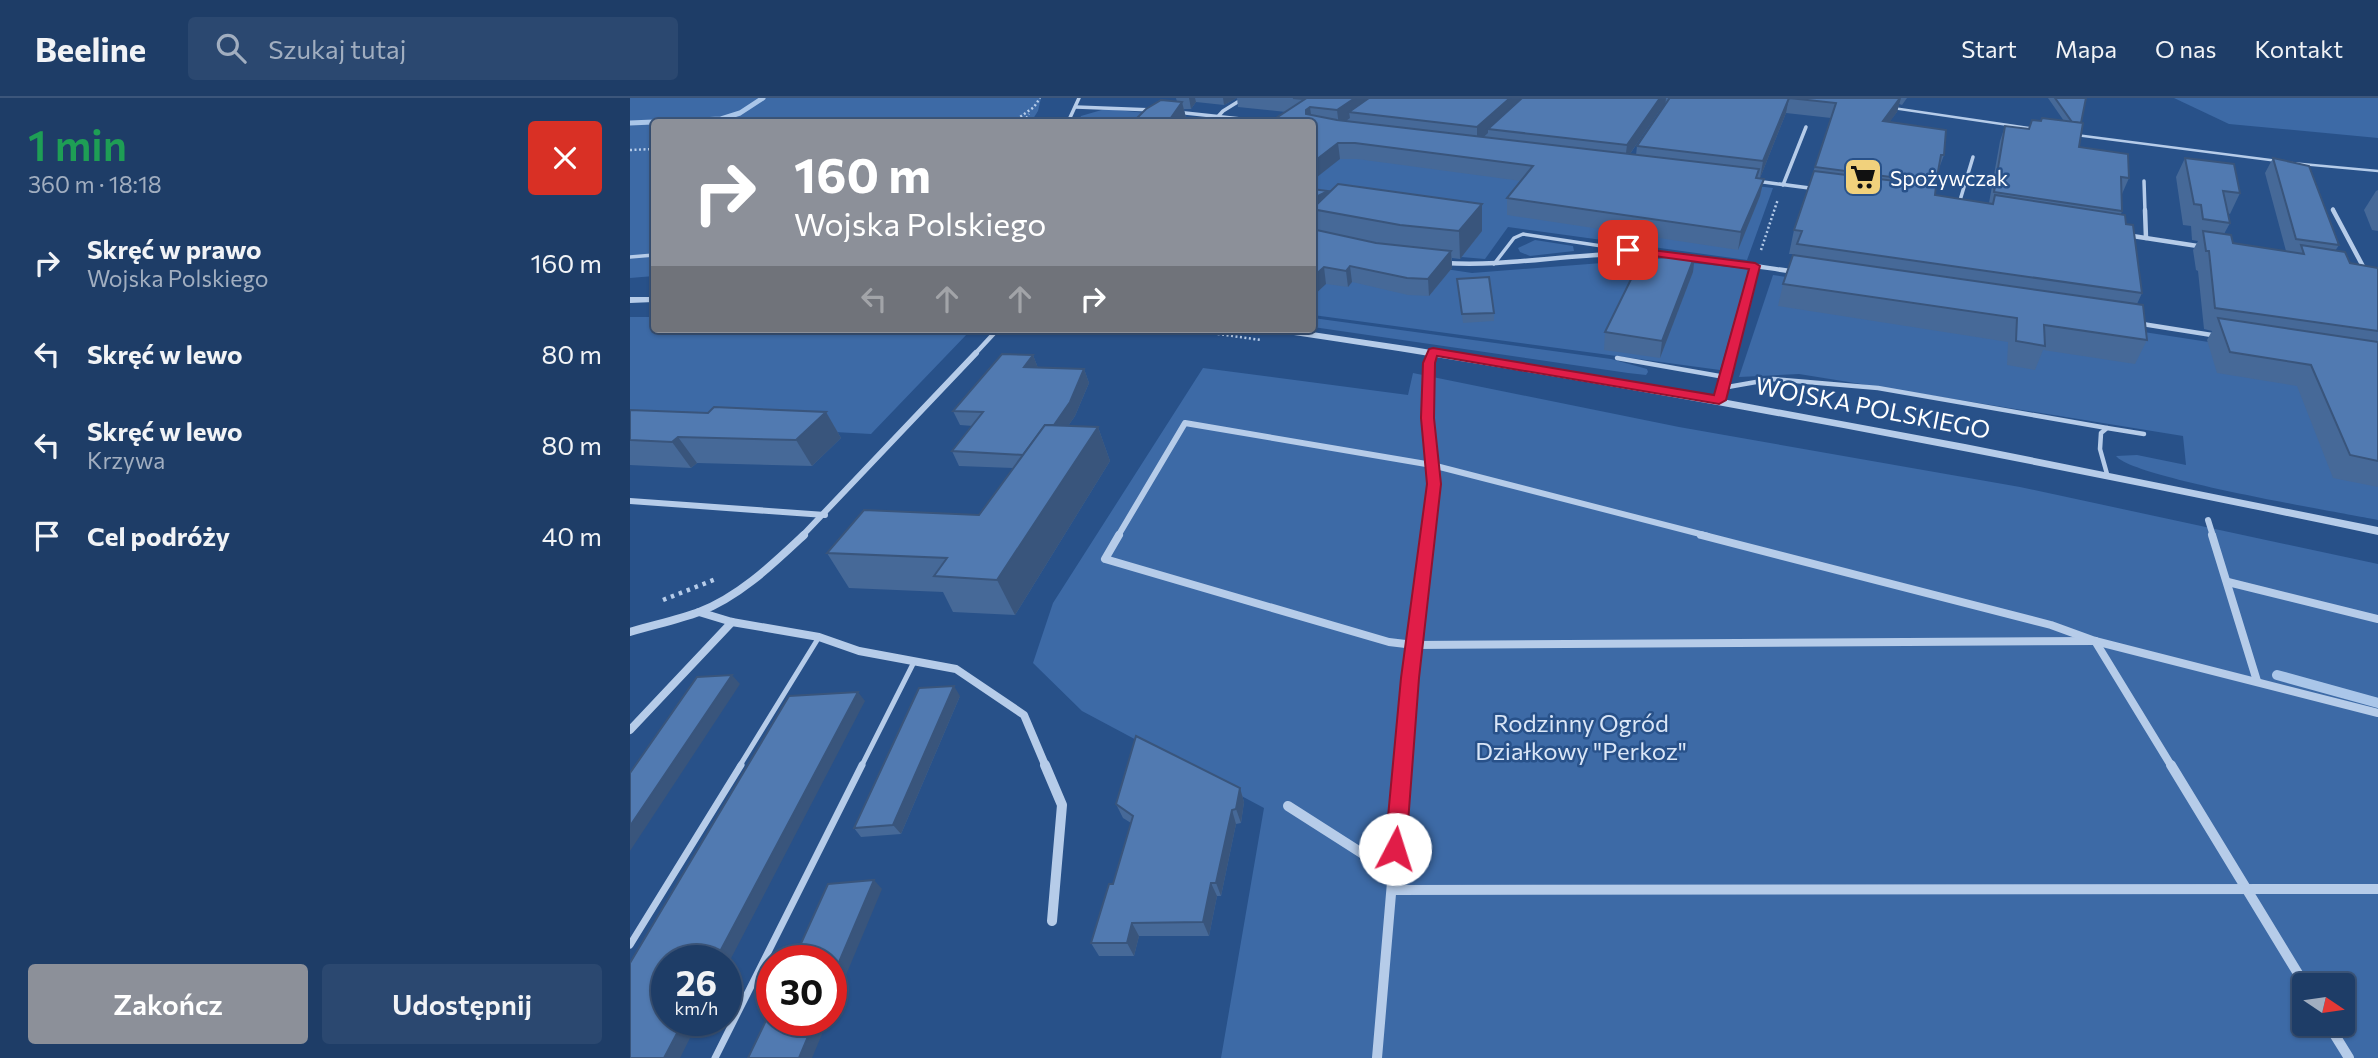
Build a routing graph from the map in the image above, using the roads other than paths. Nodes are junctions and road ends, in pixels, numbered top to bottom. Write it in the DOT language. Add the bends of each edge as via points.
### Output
graph roads {
  1 [pos="1079,98"];
  2 [pos="1244,98"];
  3 [pos="1882,106"];
  4 [pos="1076,107"];
  5 [pos="1157,110"];
  6 [pos="1169,112"];
  7 [pos="1217,117"];
  8 [pos="1070,119"];
  9 [pos="1238,119"];
  10 [pos="1806,127"];
  11 [pos="2045,130"];
  12 [pos="2067,134"];
  13 [pos="1973,156"];
  14 [pos="2378,171"];
  15 [pos="1745,180"];
  16 [pos="2144,181"];
  17 [pos="1783,185"];
  18 [pos="1824,190"];
  19 [pos="1944,206"];
  20 [pos="1958,208"];
  21 [pos="2333,209"];
  22 [pos="1971,210"];
  23 [pos="2119,234"];
  24 [pos="2146,238"];
  25 [pos="2215,249"];
  26 [pos="1654,254"];
  27 [pos="651,255"];
  28 [pos="630,257"];
  29 [pos="1433,262"];
  30 [pos="1494,264"];
  31 [pos="1755,266"];
  32 [pos="2352,270"];
  33 [pos="1797,272"];
  34 [pos="2366,272"];
  35 [pos="2378,274"];
  36 [pos="630,300"];
  37 [pos="651,300"];
  38 [pos="2129,322"];
  39 [pos="994,333"];
  40 [pos="1303,333"];
  41 [pos="2226,337"];
  42 [pos="1433,351"];
  43 [pos="1617,358"];
  44 [pos="1726,377"];
  45 [pos="1722,388"];
  46 [pos="1719,400"];
  47 [pos="2107,428"];
  48 [pos="2144,433"];
  49 [pos="1432,465"];
  50 [pos="2106,474"];
  51 [pos="630,501"];
  52 [pos="825,515"];
  53 [pos="2208,520"];
  54 [pos="2378,531"];
  55 [pos="2228,582"];
  56 [pos="699,612"];
  57 [pos="2378,619"];
  58 [pos="732,622"];
  59 [pos="630,632"];
  60 [pos="819,637"];
  61 [pos="2095,641"];
  62 [pos="1414,645"];
  63 [pos="914,662"];
  64 [pos="2257,681"];
  65 [pos="2378,713"];
  66 [pos="630,730"];
  67 [pos="1288,806"];
  68 [pos="1393,873"];
  69 [pos="1392,890"];
  70 [pos="2378,890"];
  71 [pos="2247,891"];
  72 [pos="1052,920"];
  73 [pos="630,945"];
  74 [pos="2298,973"];
  75 [pos="2335,1036"];
  76 [pos="715,1058"];
  77 [pos="1377,1058"];
  78 [pos="2349,1058"];
  1 -- 4 [label="street"];
  2 -- 7 [label="street"];
  3 -- 11 [label="lane"];
  4 -- 5 [label="street"];
  4 -- 8 [label="street"];
  6 -- 7 [label="street"];
  7 -- 9 [label="street"];
  10 -- 17 [label="street"];
  12 -- 14 [label="lane"];
  13 -- 20 [label="street"];
  15 -- 17 [label="street"];
  16 -- 24 [label="street"];
  17 -- 18 [label="street"];
  19 -- 20 [label="street"];
  20 -- 22 [label="street"];
  21 -- 34 [label="street"];
  23 -- 24 [label="street"];
  24 -- 25 [label="street"];
  26 -- 30 [label="street"];
  26 -- 30 [label="lane" via="1523,234 1514,238"];
  26 -- 31 [label="street"];
  27 -- 28 [label="lane"];
  29 -- 30 [label="street"];
  31 -- 33 [label="street"];
  31 -- 44 [label="lane"];
  32 -- 34 [label="street"];
  34 -- 35 [label="street"];
  36 -- 37 [label="street"];
  38 -- 41 [label="street"];
  39 -- 52 [label="street"];
  40 -- 42 [label="street, WOJSKA POLSKIEGO"];
  42 -- 46 [label="street, WOJSKA POLSKIEGO"];
  42 -- 49 [label="street" via="1427,418"];
  43 -- 44 [label="lane"];
  44 -- 45 [label="lane"];
  45 -- 46 [label="lane"];
  45 -- 47 [label="lane" via="1773,379 1878,388"];
  46 -- 50 [label="street, WOJSKA POLSKIEGO"];
  47 -- 48 [label="lane"];
  47 -- 50 [label="lane" via="2101,433 2100,449"];
  49 -- 61 [label="street" via="2051,625"];
  49 -- 62 [label="street" via="1434,484"];
  49 -- 62 [label="street" via="1185,423 1105,559 1389,642"];
  50 -- 54 [label="street, WOJSKA POLSKIEGO"];
  51 -- 52 [label="street"];
  52 -- 56 [label="street" via="772,565"];
  53 -- 55 [label="street"];
  55 -- 57 [label="street"];
  55 -- 64 [label="street"];
  56 -- 58 [label="street"];
  56 -- 59 [label="street"];
  58 -- 60 [label="street"];
  58 -- 66 [label="street"];
  60 -- 63 [label="street"];
  60 -- 73 [label="lane"];
  61 -- 62 [label="street"];
  61 -- 64 [label="street"];
  61 -- 71 [label="street"];
  62 -- 68 [label="street"];
  63 -- 72 [label="street" via="956,670 1024,715 1062,805"];
  63 -- 76 [label="lane"];
  64 -- 65 [label="street"];
  67 -- 68 [label="street"];
  68 -- 69 [label="street"];
  69 -- 71 [label="street"];
  69 -- 77 [label="street"];
  70 -- 71 [label="street"];
  71 -- 74 [label="street"];
  75 -- 78 [label="street"];
}
